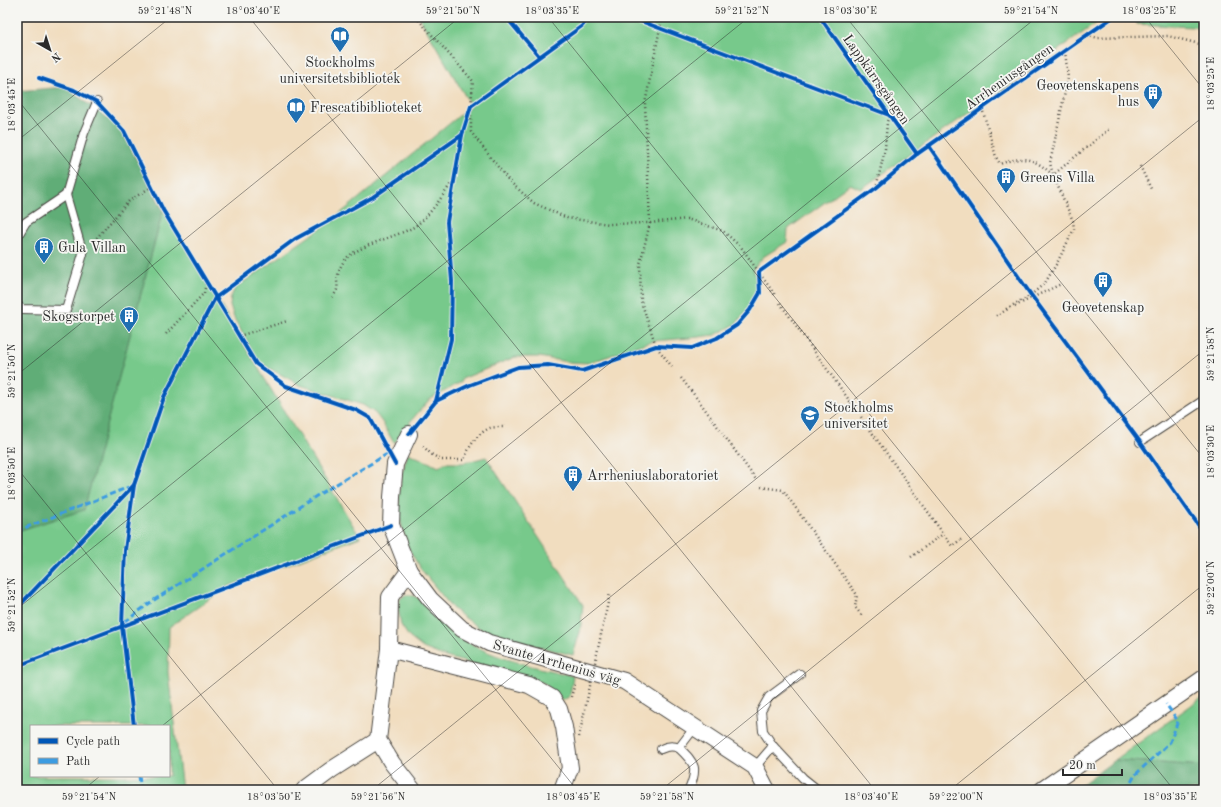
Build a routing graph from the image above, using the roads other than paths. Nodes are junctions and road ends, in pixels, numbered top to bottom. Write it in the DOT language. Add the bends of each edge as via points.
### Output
graph roads {
  1 [pos="97,102"];
  2 [pos="66,195"];
  3 [pos="17,237"];
  4 [pos="17,305"];
  5 [pos="1204,400"];
  6 [pos="409,434"];
  7 [pos="1140,442"];
  8 [pos="409,571"];
  9 [pos="389,649"];
  10 [pos="800,674"];
  11 [pos="1204,678"];
  12 [pos="695,727"];
  13 [pos="378,740"];
  14 [pos="773,746"];
  15 [pos="679,748"];
  16 [pos="661,749"];
  17 [pos="755,767"];
  18 [pos="304,790"];
  19 [pos="413,790"];
  20 [pos="562,790"];
  21 [pos="689,790"];
  22 [pos="767,790"];
  23 [pos="818,790"];
  24 [pos="1042,790"];
  1 -- 2 [label="lane" via="84,134"];
  2 -- 3 [label="lane" via="26,222"];
  2 -- 4 [label="lane" via="83,254 66,310 22,309"];
  5 -- 7 [label="lane"];
  6 -- 8 [label="street, Svante Arrhenius väg" via="395,464 391,525"];
  8 -- 9 [label="street" via="390,597"];
  8 -- 12 [label="street, Svante Arrhenius väg" via="430,599 462,629 489,643 624,681"];
  9 -- 13 [label="street"];
  9 -- 20 [label="street" via="529,685 552,698 559,709 564,727 570,768"];
  10 -- 14 [label="lane" via="769,697 761,711 763,731"];
  11 -- 24 [label="street"];
  12 -- 15 [label="lane"];
  12 -- 17 [label="street, Svante Arrhenius väg"];
  13 -- 18 [label="street"];
  13 -- 19 [label="street"];
  14 -- 17 [label="lane"];
  14 -- 23 [label="lane"];
  15 -- 16 [label="lane" via="668,746"];
  15 -- 21 [label="lane" via="689,757 694,767 695,775"];
  17 -- 22 [label="street, Svante Arrhenius väg"];
}
